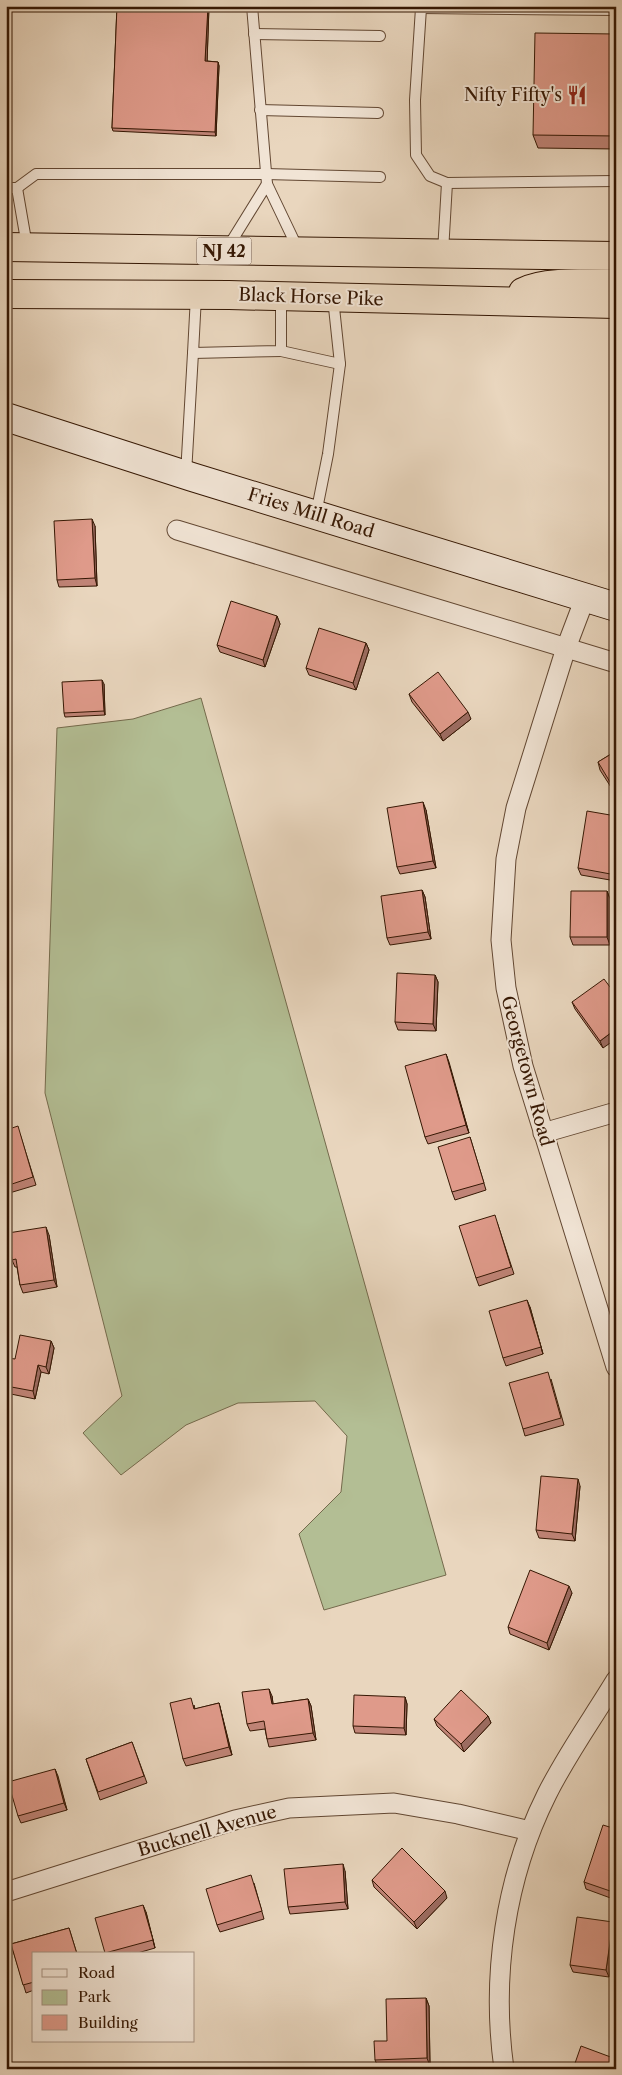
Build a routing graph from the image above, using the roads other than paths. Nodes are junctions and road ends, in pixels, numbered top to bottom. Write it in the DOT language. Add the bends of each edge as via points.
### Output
graph roads {
  1 [pos="252,6"];
  2 [pos="421,7"];
  3 [pos="616,10"];
  4 [pos="254,34"];
  5 [pos="380,36"];
  6 [pos="260,110"];
  7 [pos="378,113"];
  8 [pos="380,177"];
  9 [pos="266,179"];
  10 [pos="616,181"];
  11 [pos="447,183"];
  12 [pos="11,188"];
  13 [pos="17,247"];
  14 [pos="226,251"];
  15 [pos="299,252"];
  16 [pos="443,252"];
  17 [pos="616,256"];
  18 [pos="616,284"];
  19 [pos="6,294"];
  20 [pos="196,294"];
  21 [pos="280,296"];
  22 [pos="333,298"];
  23 [pos="505,302"];
  24 [pos="616,304"];
  25 [pos="280,351"];
  26 [pos="193,352"];
  27 [pos="340,364"];
  28 [pos="6,417"];
  29 [pos="186,475"];
  30 [pos="316,515"];
  31 [pos="177,530"];
  32 [pos="585,598"];
  33 [pos="616,606"];
  34 [pos="566,648"];
  35 [pos="616,663"];
  36 [pos="616,1112"];
  37 [pos="543,1133"];
  38 [pos="616,1367"];
  39 [pos="616,1680"];
  40 [pos="530,1831"];
  41 [pos="6,1892"];
  42 [pos="504,2069"];
  1 -- 4 [label="lane"];
  2 -- 3 [label="lane"];
  2 -- 11 [label="lane" via="416,155 430,176"];
  4 -- 5 [label="lane"];
  4 -- 6 [label="lane"];
  6 -- 7 [label="lane"];
  6 -- 9 [label="lane"];
  8 -- 9 [label="lane"];
  9 -- 12 [label="lane" via="36,174"];
  9 -- 14 [label="lane"];
  9 -- 15 [label="lane"];
  10 -- 11 [label="lane"];
  11 -- 16 [label="lane"];
  12 -- 13 [label="lane"];
  13 -- 14 [label="highway, NJ 42"];
  14 -- 15 [label="highway, NJ 42"];
  15 -- 16 [label="highway, NJ 42"];
  16 -- 17 [label="highway, NJ 42"];
  18 -- 23 [label="highway" via="567,283 529,288"];
  19 -- 20 [label="highway, Black Horse Pike"];
  20 -- 21 [label="highway, Black Horse Pike"];
  20 -- 26 [label="lane"];
  21 -- 22 [label="highway, Black Horse Pike"];
  21 -- 25 [label="lane"];
  22 -- 23 [label="highway, Black Horse Pike"];
  22 -- 27 [label="lane"];
  23 -- 24 [label="highway, Black Horse Pike"];
  25 -- 26 [label="lane"];
  25 -- 27 [label="lane"];
  26 -- 29 [label="lane"];
  27 -- 30 [label="lane"];
  28 -- 29 [label="main road, Fries Mill Road"];
  29 -- 30 [label="main road, Fries Mill Road"];
  30 -- 32 [label="main road, Fries Mill Road"];
  31 -- 34 [label="street"];
  32 -- 33 [label="main road, Fries Mill Road"];
  32 -- 34 [label="street, Georgetown Road"];
  34 -- 35 [label="street"];
  34 -- 37 [label="street, Georgetown Road" via="516,808 507,850 501,916 502,960 510,1015"];
  36 -- 37 [label="street"];
  37 -- 38 [label="street, Georgetown Road"];
  39 -- 40 [label="street" via="569,1756"];
  40 -- 41 [label="street, Bucknell Avenue" via="394,1803 289,1808 235,1820"];
  40 -- 42 [label="street" via="507,1912 500,2003"];
}
